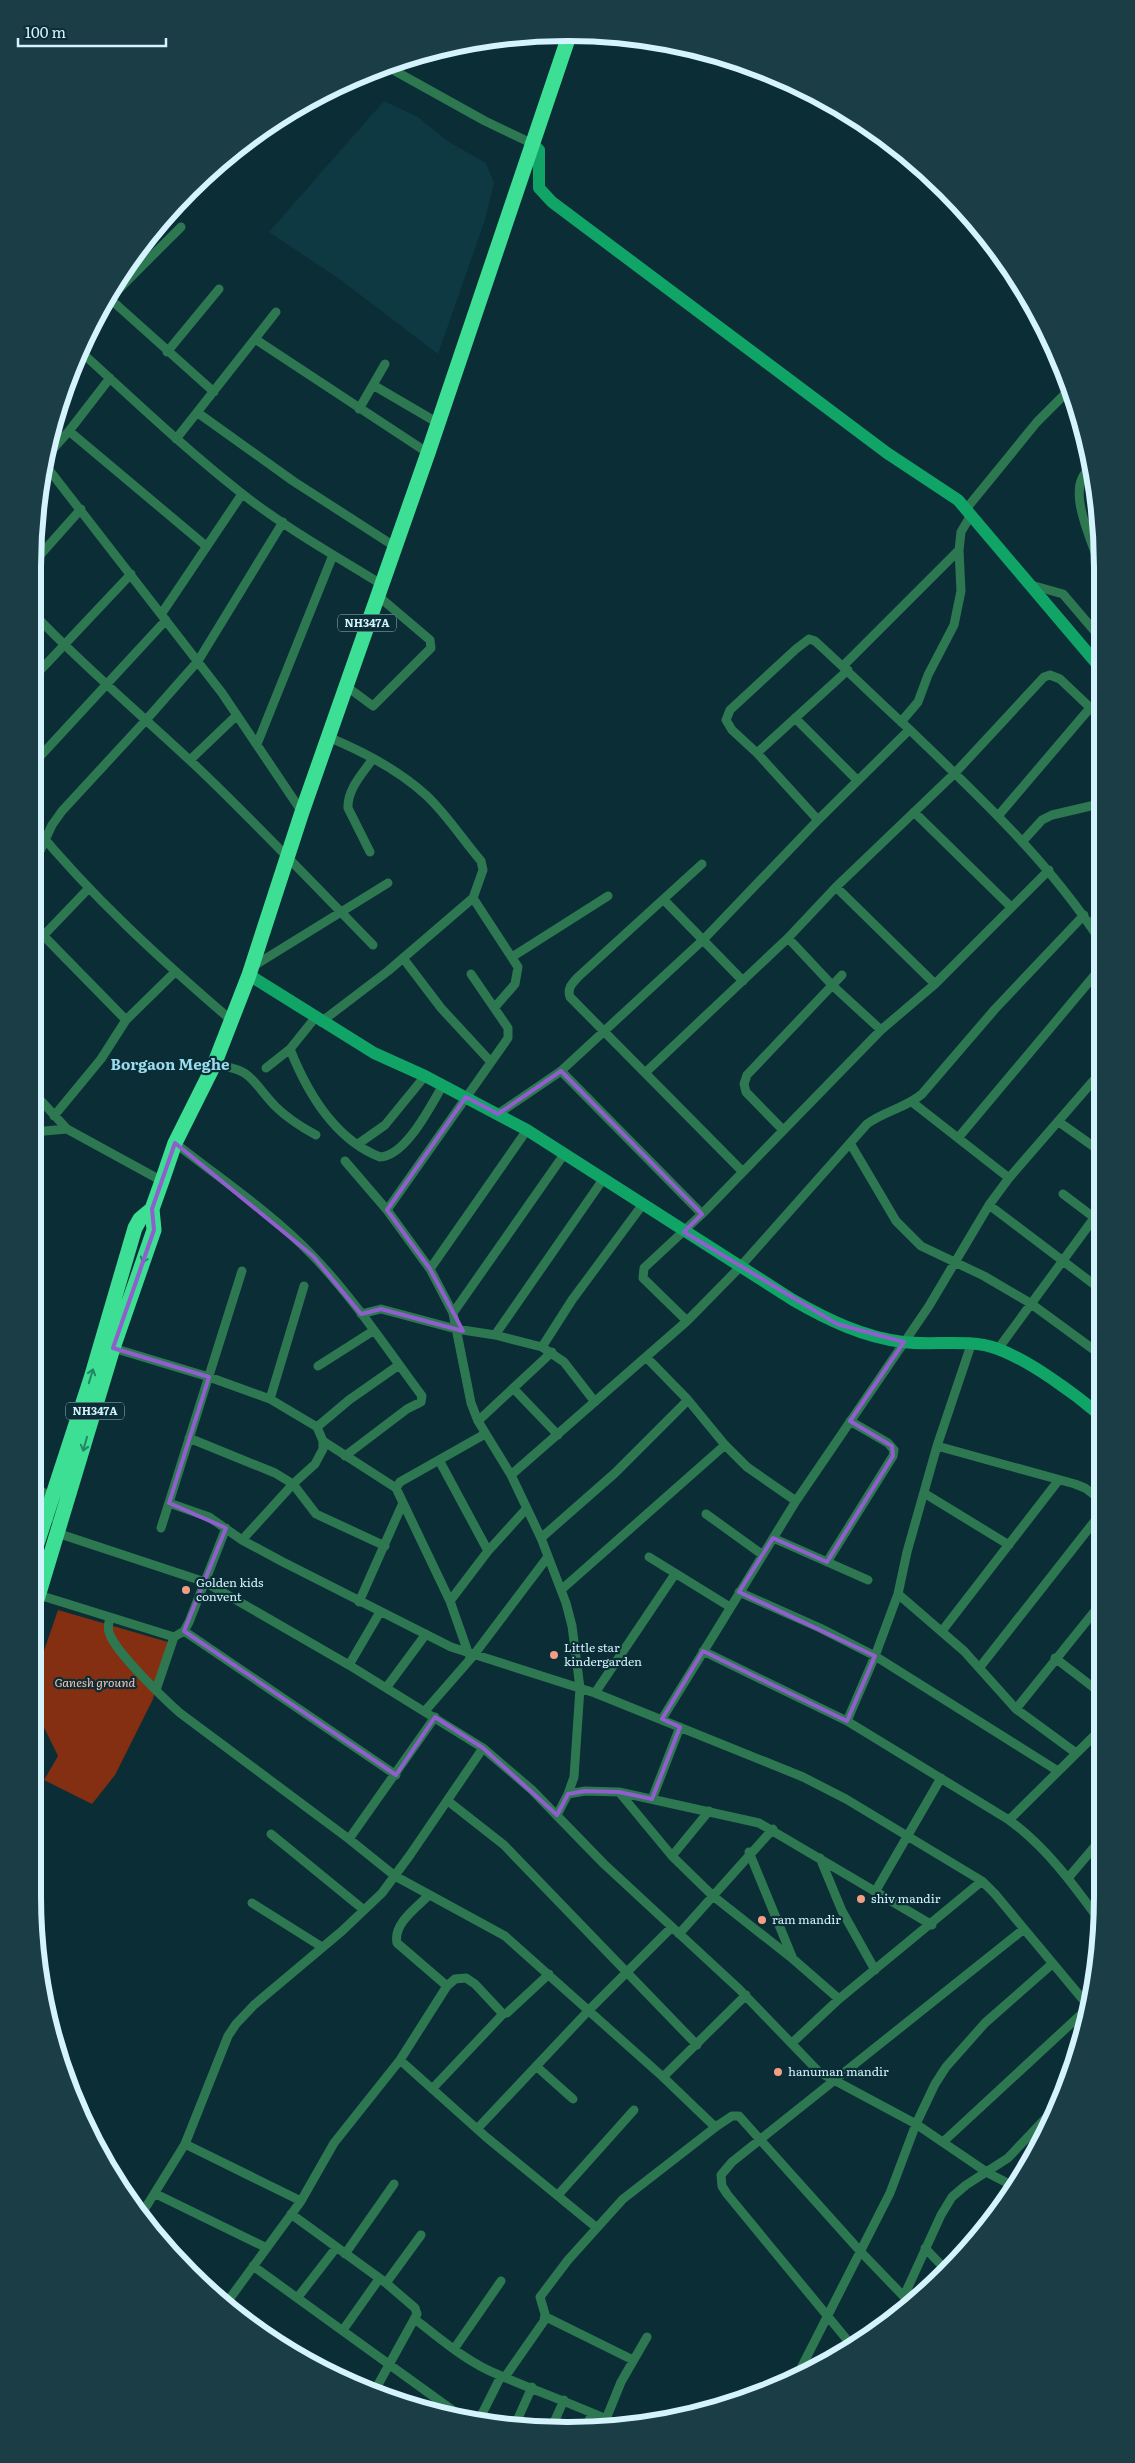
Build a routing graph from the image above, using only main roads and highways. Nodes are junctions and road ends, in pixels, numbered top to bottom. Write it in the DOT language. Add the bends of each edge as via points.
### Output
graph roads {
  1 [pos="567,41"];
  2 [pos="152,1209"];
  3 [pos="41,1511"];
  4 [pos="41,1588"];
  1 -- 2 [label="highway, NH347A" via="250,971 214,1065 176,1143"];
  3 -- 2 [label="highway, NH347A, one-way" via="52,1497 135,1228"];
  2 -- 4 [label="highway, NH347A, one-way" via="154,1230 114,1348"];
}
